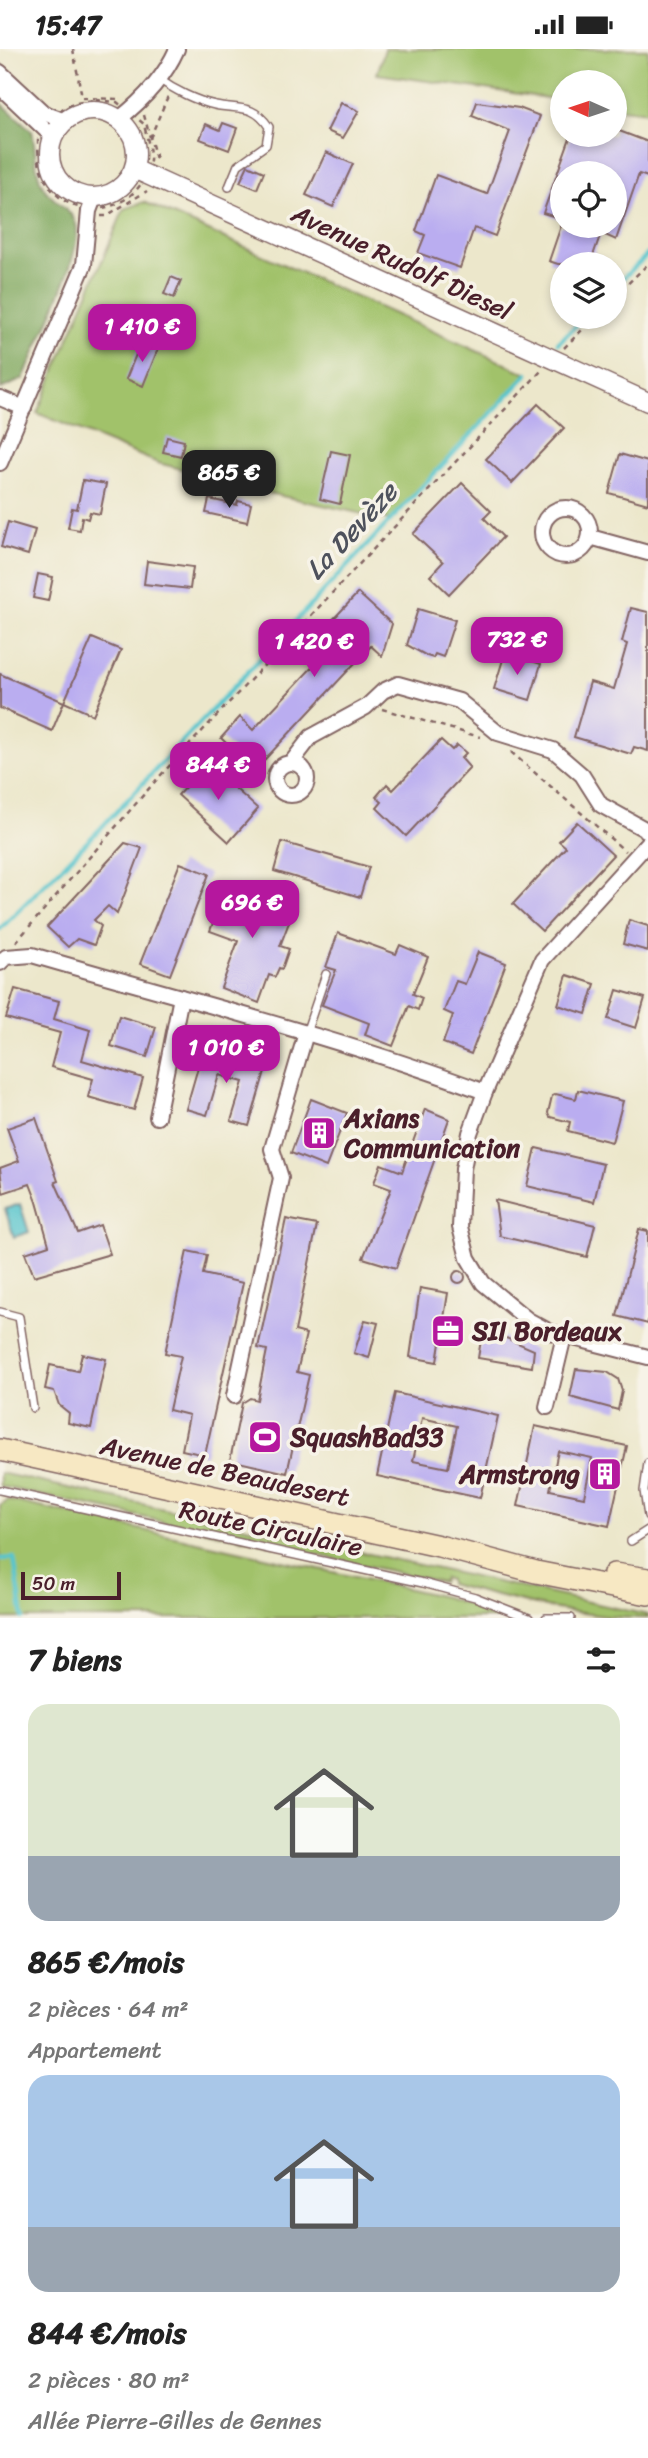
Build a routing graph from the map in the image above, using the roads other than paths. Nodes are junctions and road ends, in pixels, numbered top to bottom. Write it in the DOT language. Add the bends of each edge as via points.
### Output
graph roads {
  1 [pos="177,49"];
  2 [pos="0,72"];
  3 [pos="158,79"];
  4 [pos="0,87"];
  5 [pos="125,114"];
  6 [pos="54,126"];
  7 [pos="140,171"];
  8 [pos="229,187"];
  9 [pos="91,204"];
  10 [pos="0,398"];
  11 [pos="648,403"];
  12 [pos="24,408"];
  13 [pos="0,463"];
  14 [pos="590,537"];
  15 [pos="648,554"];
  16 [pos="291,763"];
  17 [pos="648,831"];
  18 [pos="648,843"];
  19 [pos="3,960"];
  20 [pos="326,974"];
  21 [pos="181,997"];
  22 [pos="306,1033"];
  23 [pos="485,1092"];
  24 [pos="157,1117"];
  25 [pos="0,1312"];
  26 [pos="564,1336"];
  27 [pos="648,1357"];
  28 [pos="234,1396"];
  29 [pos="547,1407"];
  30 [pos="33,1408"];
  31 [pos="0,1450"];
  32 [pos="648,1463"];
  33 [pos="0,1490"];
  34 [pos="648,1516"];
  35 [pos="648,1530"];
  36 [pos="631,1541"];
  37 [pos="439,1546"];
  38 [pos="648,1579"];
  39 [pos="648,1594"];
  40 [pos="529,1618"];
  41 [pos="546,1618"];
  42 [pos="571,1618"];
  1 -- 3 [label="street"];
  2 -- 6 [label="street"];
  3 -- 5 [label="street"];
  3 -- 8 [label="lane" via="216,106 231,104 256,113 269,127 266,145 238,165"];
  4 -- 6 [label="street"];
  5 -- 6 [label="street" via="86,111"];
  5 -- 7 [label="street"];
  6 -- 9 [label="street" via="50,149 54,173 70,191"];
  7 -- 9 [label="street" via="119,190"];
  7 -- 11 [label="street, Avenue Rudolf Diesel"];
  9 -- 12 [label="street" via="84,265"];
  10 -- 12 [label="street"];
  12 -- 13 [label="street"];
  14 -- 15 [label="street"];
  16 -- 17 [label="street" via="311,737 398,684 459,701 498,733 553,750 582,775 600,805"];
  18 -- 23 [label="street" via="542,960"];
  19 -- 21 [label="street" via="32,955"];
  20 -- 22 [label="lane"];
  21 -- 22 [label="street"];
  21 -- 24 [label="street"];
  22 -- 23 [label="street"];
  22 -- 28 [label="street" via="272,1149 281,1178"];
  23 -- 26 [label="street" via="463,1169 460,1227 468,1258 483,1283 506,1303 527,1320"];
  25 -- 30 [label="lane" via="19,1317"];
  26 -- 27 [label="street"];
  26 -- 29 [label="street"];
  31 -- 37 [label="main road, Avenue de Beaudesert"];
  32 -- 34 [label="lane" via="644,1491"];
  33 -- 40 [label="lane, Route Circulaire" via="423,1583"];
  35 -- 36 [label="lane"];
  37 -- 38 [label="main road"];
  37 -- 39 [label="main road" via="536,1572"];
  41 -- 42 [label="lane"];
}
